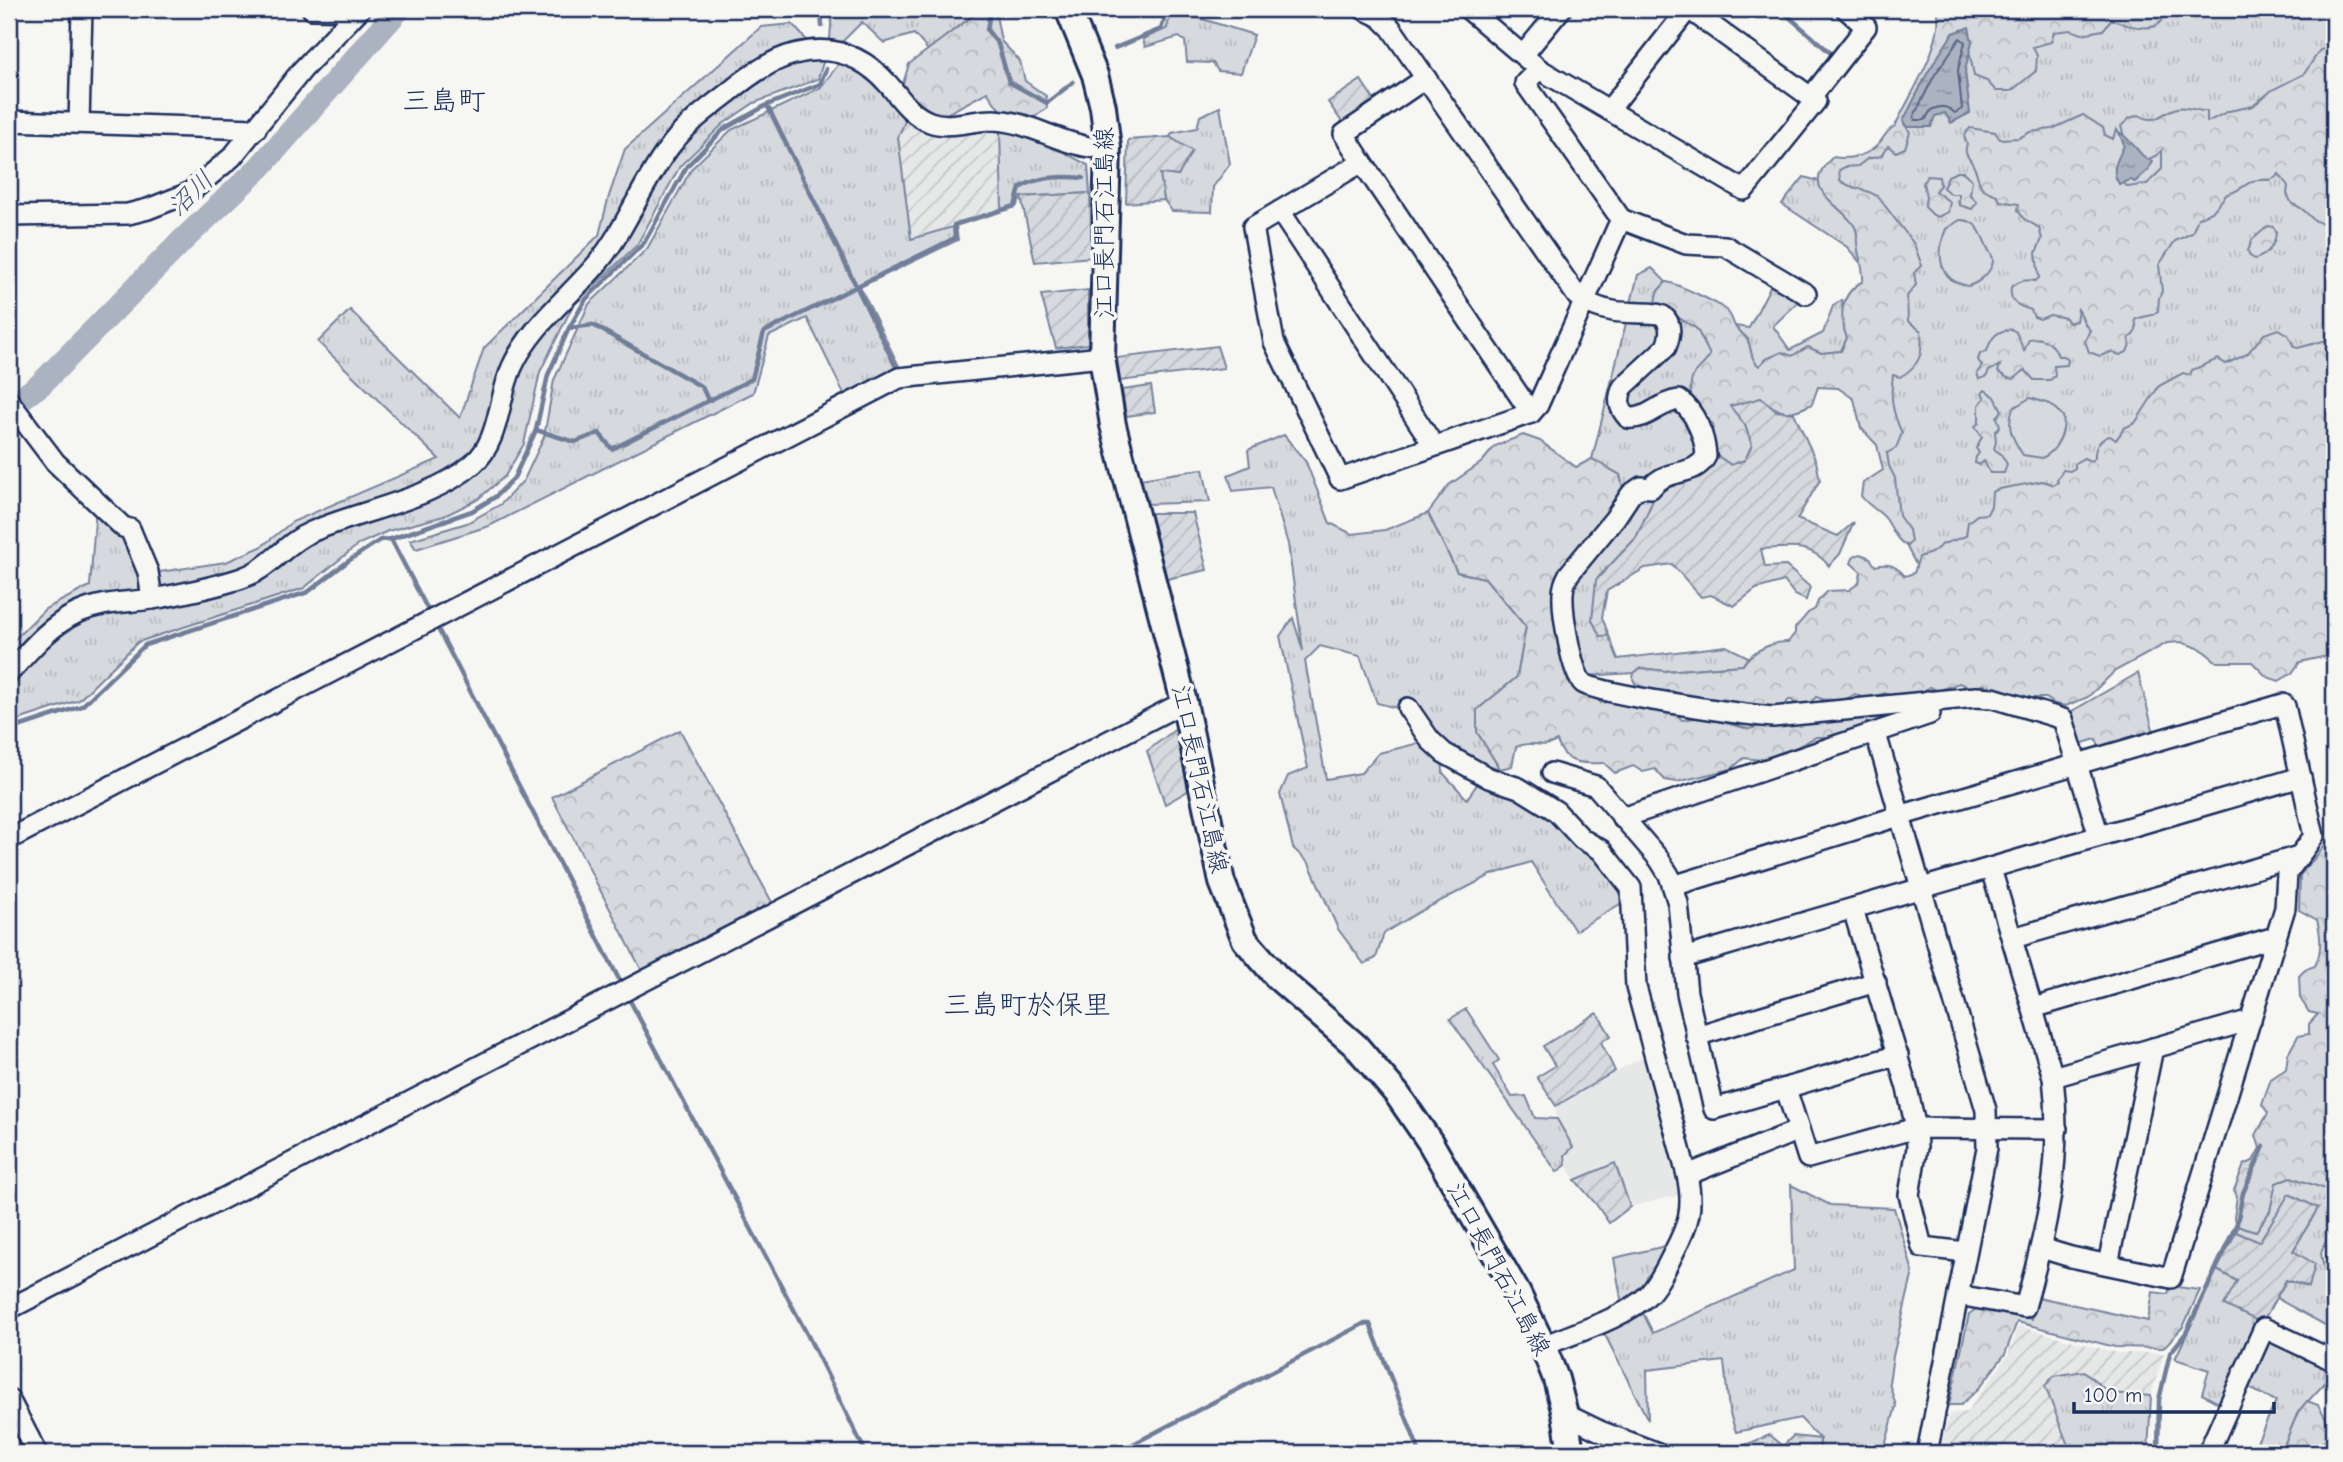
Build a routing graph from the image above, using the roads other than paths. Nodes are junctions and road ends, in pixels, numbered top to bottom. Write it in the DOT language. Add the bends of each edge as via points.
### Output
graph roads {
  1 [pos="82,9"];
  2 [pos="312,9"];
  3 [pos="1068,9"];
  4 [pos="1363,9"];
  5 [pos="1468,9"];
  6 [pos="1561,9"];
  7 [pos="1689,9"];
  8 [pos="1846,9"];
  9 [pos="359,10"];
  10 [pos="1523,55"];
  11 [pos="1539,69"];
  12 [pos="1426,78"];
  13 [pos="1811,97"];
  14 [pos="1609,110"];
  15 [pos="9,121"];
  16 [pos="79,123"];
  17 [pos="256,129"];
  18 [pos="1108,148"];
  19 [pos="1362,162"];
  20 [pos="1280,211"];
  21 [pos="9,216"];
  22 [pos="1621,219"];
  23 [pos="1806,294"];
  24 [pos="1585,302"];
  25 [pos="1102,357"];
  26 [pos="9,401"];
  27 [pos="1531,412"];
  28 [pos="1434,446"];
  29 [pos="152,599"];
  30 [pos="9,673"];
  31 [pos="1928,701"];
  32 [pos="1184,702"];
  33 [pos="1408,708"];
  34 [pos="1876,734"];
  35 [pos="2077,764"];
  36 [pos="1552,774"];
  37 [pos="2301,777"];
  38 [pos="1899,816"];
  39 [pos="1622,818"];
  40 [pos="2099,836"];
  41 [pos="9,839"];
  42 [pos="2299,856"];
  43 [pos="1991,869"];
  44 [pos="1673,886"];
  45 [pos="1923,887"];
  46 [pos="1853,909"];
  47 [pos="2275,937"];
  48 [pos="2013,938"];
  49 [pos="1683,958"];
  50 [pos="1876,982"];
  51 [pos="2033,1008"];
  52 [pos="2251,1020"];
  53 [pos="1696,1037"];
  54 [pos="2153,1048"];
  55 [pos="1898,1055"];
  56 [pos="2053,1077"];
  57 [pos="1786,1089"];
  58 [pos="1916,1128"];
  59 [pos="1986,1128"];
  60 [pos="2057,1129"];
  61 [pos="1799,1130"];
  62 [pos="1687,1175"];
  63 [pos="2042,1248"];
  64 [pos="1966,1252"];
  65 [pos="2108,1264"];
  66 [pos="1958,1295"];
  67 [pos="9,1308"];
  68 [pos="1543,1346"];
  69 [pos="2334,1362"];
  70 [pos="9,1399"];
  71 [pos="1565,1415"];
  72 [pos="37,1453"];
  73 [pos="1571,1453"];
  74 [pos="1658,1453"];
  75 [pos="1927,1453"];
  76 [pos="2208,1453"];
  1 -- 16 [label="street"];
  2 -- 9 [label="street"];
  3 -- 18 [label="main road, 江口長門石江島線" via="1095,75"];
  4 -- 12 [label="street" via="1391,28"];
  5 -- 10 [label="street"];
  6 -- 10 [label="street"];
  7 -- 13 [label="street"];
  7 -- 14 [label="street"];
  8 -- 13 [label="street" via="1866,27"];
  9 -- 17 [label="street" via="303,69"];
  10 -- 11 [label="street"];
  11 -- 14 [label="street"];
  11 -- 22 [label="street" via="1525,83"];
  12 -- 19 [label="street" via="1344,134"];
  12 -- 24 [label="street"];
  13 -- 14 [label="street" via="1816,101 1744,190"];
  15 -- 16 [label="street"];
  16 -- 17 [label="street"];
  17 -- 21 [label="street" via="232,157 189,193 173,200 128,214"];
  18 -- 25 [label="main road, 江口長門石江島線"];
  18 -- 29 [label="street" via="1082,146 1030,126 993,120 932,123 910,111 885,80 852,55 833,50 793,54 772,63 696,118 670,146 616,239 512,366 487,448 474,464 444,483 312,531 270,565 242,578"];
  19 -- 20 [label="street"];
  19 -- 27 [label="street"];
  20 -- 28 [label="street"];
  20 -- 28 [label="street" via="1253,227 1274,342 1340,479"];
  22 -- 23 [label="street" via="1686,244 1725,246"];
  22 -- 24 [label="street"];
  24 -- 27 [label="street"];
  24 -- 31 [label="street" via="1613,311 1663,316 1670,327 1666,347 1623,387 1619,404 1628,418 1637,419 1671,401 1686,404 1694,415 1706,456 1688,471 1667,474 1651,488 1631,494 1569,574 1563,611 1579,679 1588,686 1612,691 1773,717"];
  25 -- 32 [label="main road, 江口長門石江島線" via="1116,437"];
  25 -- 41 [label="street" via="899,378"];
  26 -- 29 [label="street" via="55,462 130,530 148,572"];
  27 -- 28 [label="street"];
  29 -- 30 [label="street" via="104,603 74,614 46,634"];
  31 -- 34 [label="street" via="1930,714"];
  31 -- 35 [label="street" via="1993,698 2063,719"];
  32 -- 67 [label="street"];
  32 -- 68 [label="main road, 江口長門石江島線" via="1222,882 1245,940 1277,977 1356,1046 1397,1094 1517,1292"];
  33 -- 62 [label="street" via="1444,753 1556,811 1582,839 1601,850 1631,888 1636,987"];
  34 -- 38 [label="street"];
  34 -- 39 [label="street"];
  35 -- 37 [label="street" via="2283,704"];
  35 -- 38 [label="street"];
  35 -- 40 [label="street"];
  36 -- 39 [label="street" via="1597,786"];
  37 -- 40 [label="street"];
  37 -- 42 [label="street" via="2314,836"];
  38 -- 44 [label="street"];
  38 -- 45 [label="street"];
  39 -- 44 [label="street" via="1659,859"];
  40 -- 43 [label="street"];
  42 -- 47 [label="street" via="2287,873 2285,908"];
  42 -- 48 [label="street"];
  43 -- 45 [label="street"];
  43 -- 48 [label="street"];
  44 -- 49 [label="street"];
  45 -- 46 [label="street"];
  45 -- 59 [label="street" via="1986,1110"];
  46 -- 49 [label="street"];
  46 -- 50 [label="street"];
  47 -- 51 [label="street"];
  47 -- 52 [label="street"];
  48 -- 51 [label="street"];
  49 -- 53 [label="street"];
  50 -- 53 [label="street"];
  50 -- 55 [label="street"];
  51 -- 56 [label="street"];
  52 -- 54 [label="street"];
  52 -- 65 [label="street" via="2171,1278"];
  53 -- 57 [label="street" via="1714,1109"];
  54 -- 56 [label="street"];
  54 -- 65 [label="street"];
  55 -- 57 [label="street"];
  55 -- 58 [label="street"];
  56 -- 60 [label="street"];
  57 -- 61 [label="street"];
  58 -- 59 [label="street"];
  58 -- 61 [label="street" via="1808,1158"];
  58 -- 64 [label="street" via="1909,1195 1922,1247"];
  59 -- 60 [label="street"];
  59 -- 64 [label="street" via="1987,1148"];
  60 -- 63 [label="street"];
  61 -- 62 [label="street"];
  62 -- 68 [label="street" via="1690,1215 1648,1294 1610,1318"];
  63 -- 65 [label="street"];
  63 -- 66 [label="street" via="2025,1307"];
  64 -- 66 [label="street"];
  66 -- 75 [label="street"];
  68 -- 71 [label="main road, 江口長門石江島線"];
  69 -- 76 [label="street" via="2264,1328"];
  70 -- 72 [label="street"];
  71 -- 73 [label="main road, 江口長門石江島線"];
  71 -- 74 [label="street"];
}
